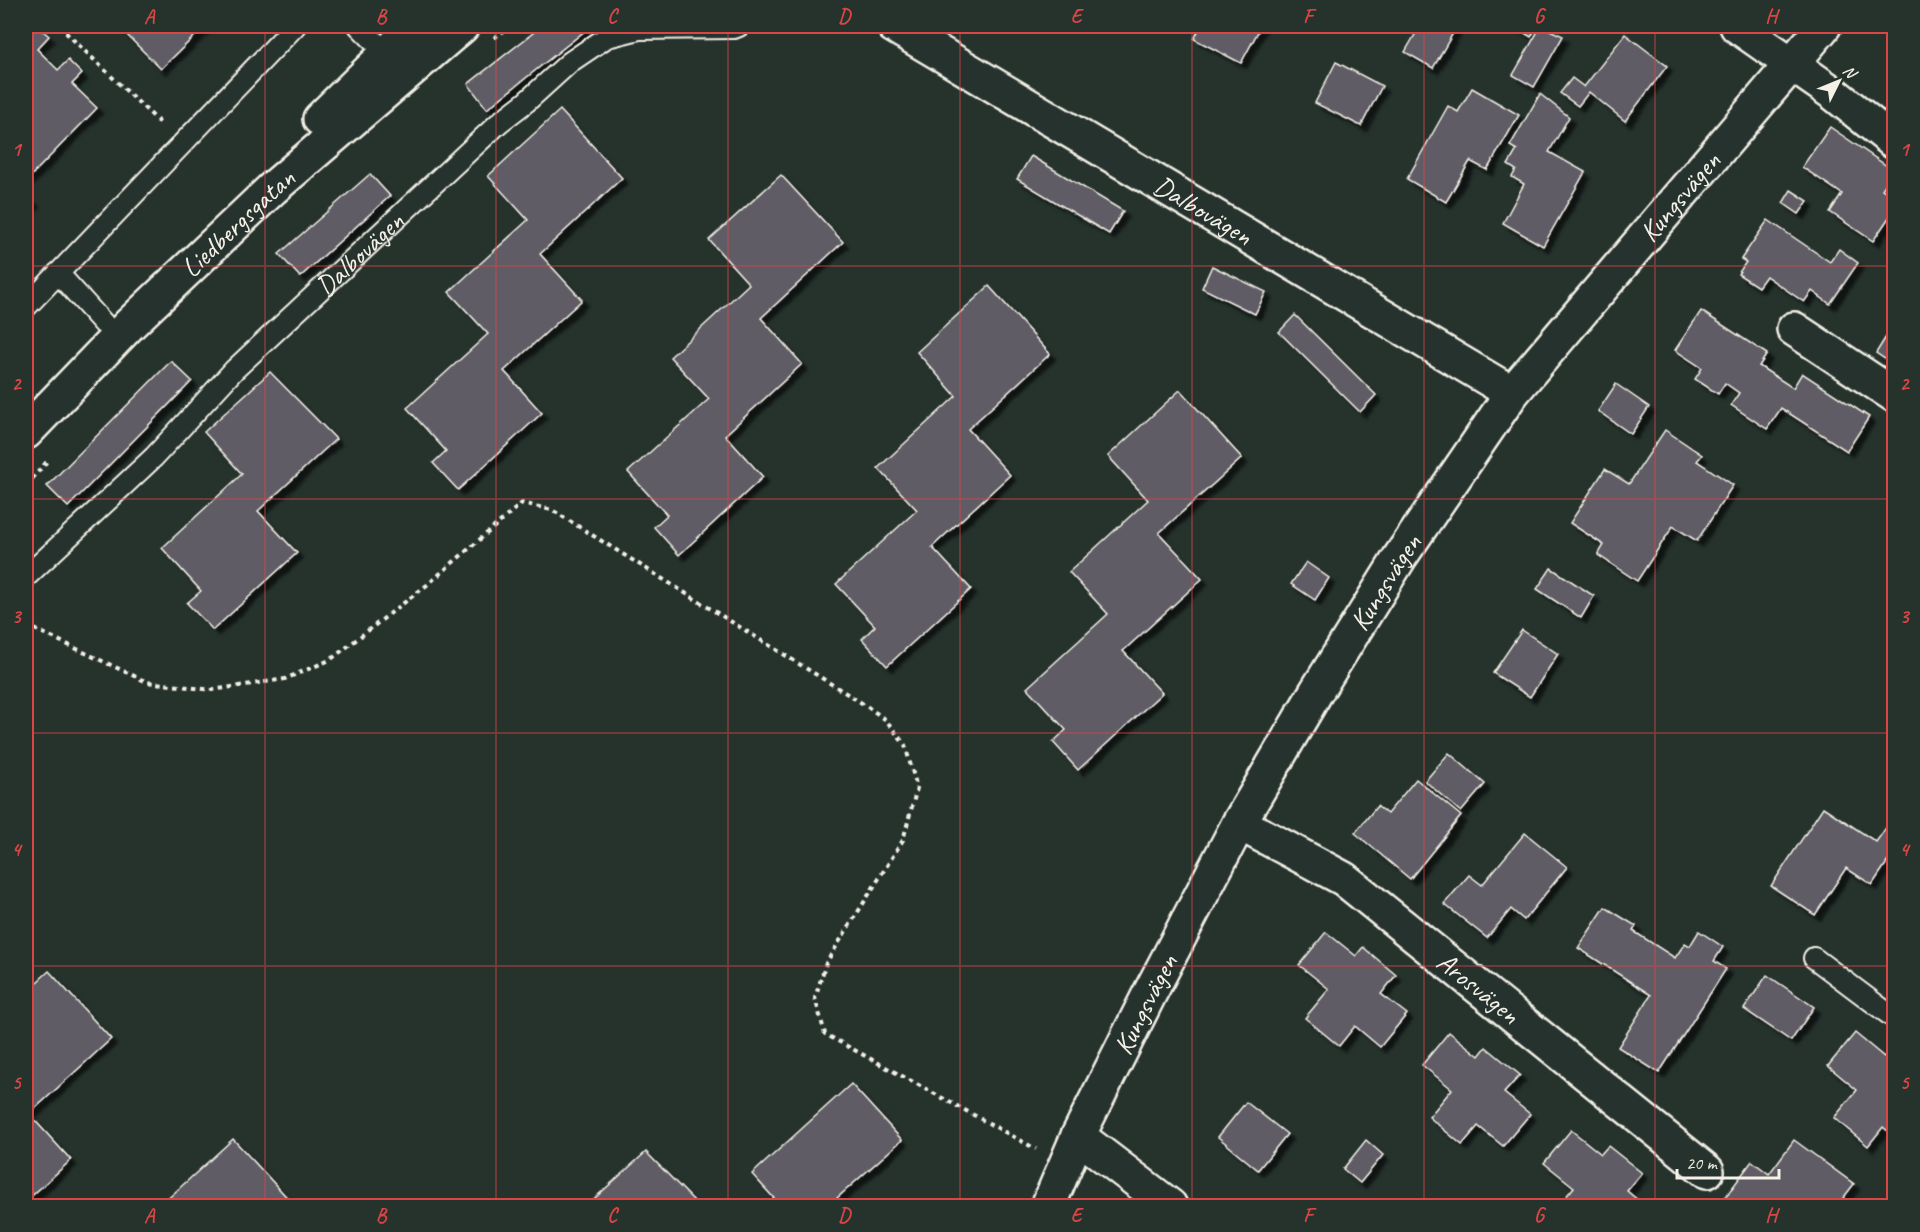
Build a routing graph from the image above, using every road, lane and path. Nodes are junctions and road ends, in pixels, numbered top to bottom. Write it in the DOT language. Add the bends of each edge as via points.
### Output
graph roads {
  1 [pos="59,26"];
  2 [pos="295,26"];
  3 [pos="359,26"];
  4 [pos="415,26"];
  5 [pos="462,26"];
  6 [pos="739,26"];
  7 [pos="894,26"];
  8 [pos="1737,26"];
  9 [pos="1824,26"];
  10 [pos="396,64"];
  11 [pos="1792,65"];
  12 [pos="163,126"];
  13 [pos="1894,142"];
  14 [pos="58,273"];
  15 [pos="26,307"];
  16 [pos="104,324"];
  17 [pos="1794,329"];
  18 [pos="1512,393"];
  19 [pos="1894,395"];
  20 [pos="26,406"];
  21 [pos="26,432"];
  22 [pos="28,575"];
  23 [pos="26,625"];
  24 [pos="1239,823"];
  25 [pos="1814,958"];
  26 [pos="1894,1018"];
  27 [pos="1072,1151"];
  28 [pos="1707,1171"];
  29 [pos="1048,1206"];
  30 [pos="1170,1206"];
  1 -- 12 [label="path"];
  2 -- 14 [label="lane"];
  3 -- 10 [label="lane"];
  4 -- 10 [label="street, Liedbergsgatan"];
  5 -- 10 [label="street, Liedbergsgatan"];
  6 -- 22 [label="lane, Dalbovägen" via="639,29 607,37 570,62 500,122 243,362 154,457"];
  7 -- 18 [label="street, Dalbovägen"];
  8 -- 11 [label="street"];
  9 -- 11 [label="street, Kungsvägen"];
  10 -- 16 [label="street, Liedbergsgatan" via="349,93 217,213"];
  10 -- 21 [label="street, Liedbergsgatan" via="130,324"];
  11 -- 13 [label="street"];
  11 -- 18 [label="street, Kungsvägen"];
  14 -- 15 [label="lane"];
  14 -- 16 [label="lane"];
  16 -- 20 [label="street, Liedbergsgatan"];
  17 -- 19 [label="street"];
  18 -- 24 [label="street, Kungsvägen" via="1400,557"];
  23 -- 27 [label="path" via="147,682 212,690 285,679 330,660 427,585 522,503 552,510 886,720 905,746 917,788 903,840 826,963 815,998 825,1035"];
  24 -- 27 [label="street, Kungsvägen"];
  24 -- 28 [label="street, Arosvägen" via="1344,879"];
  25 -- 26 [label="lane"];
  27 -- 29 [label="street, Kungsvägen"];
  27 -- 30 [label="street"];
}
